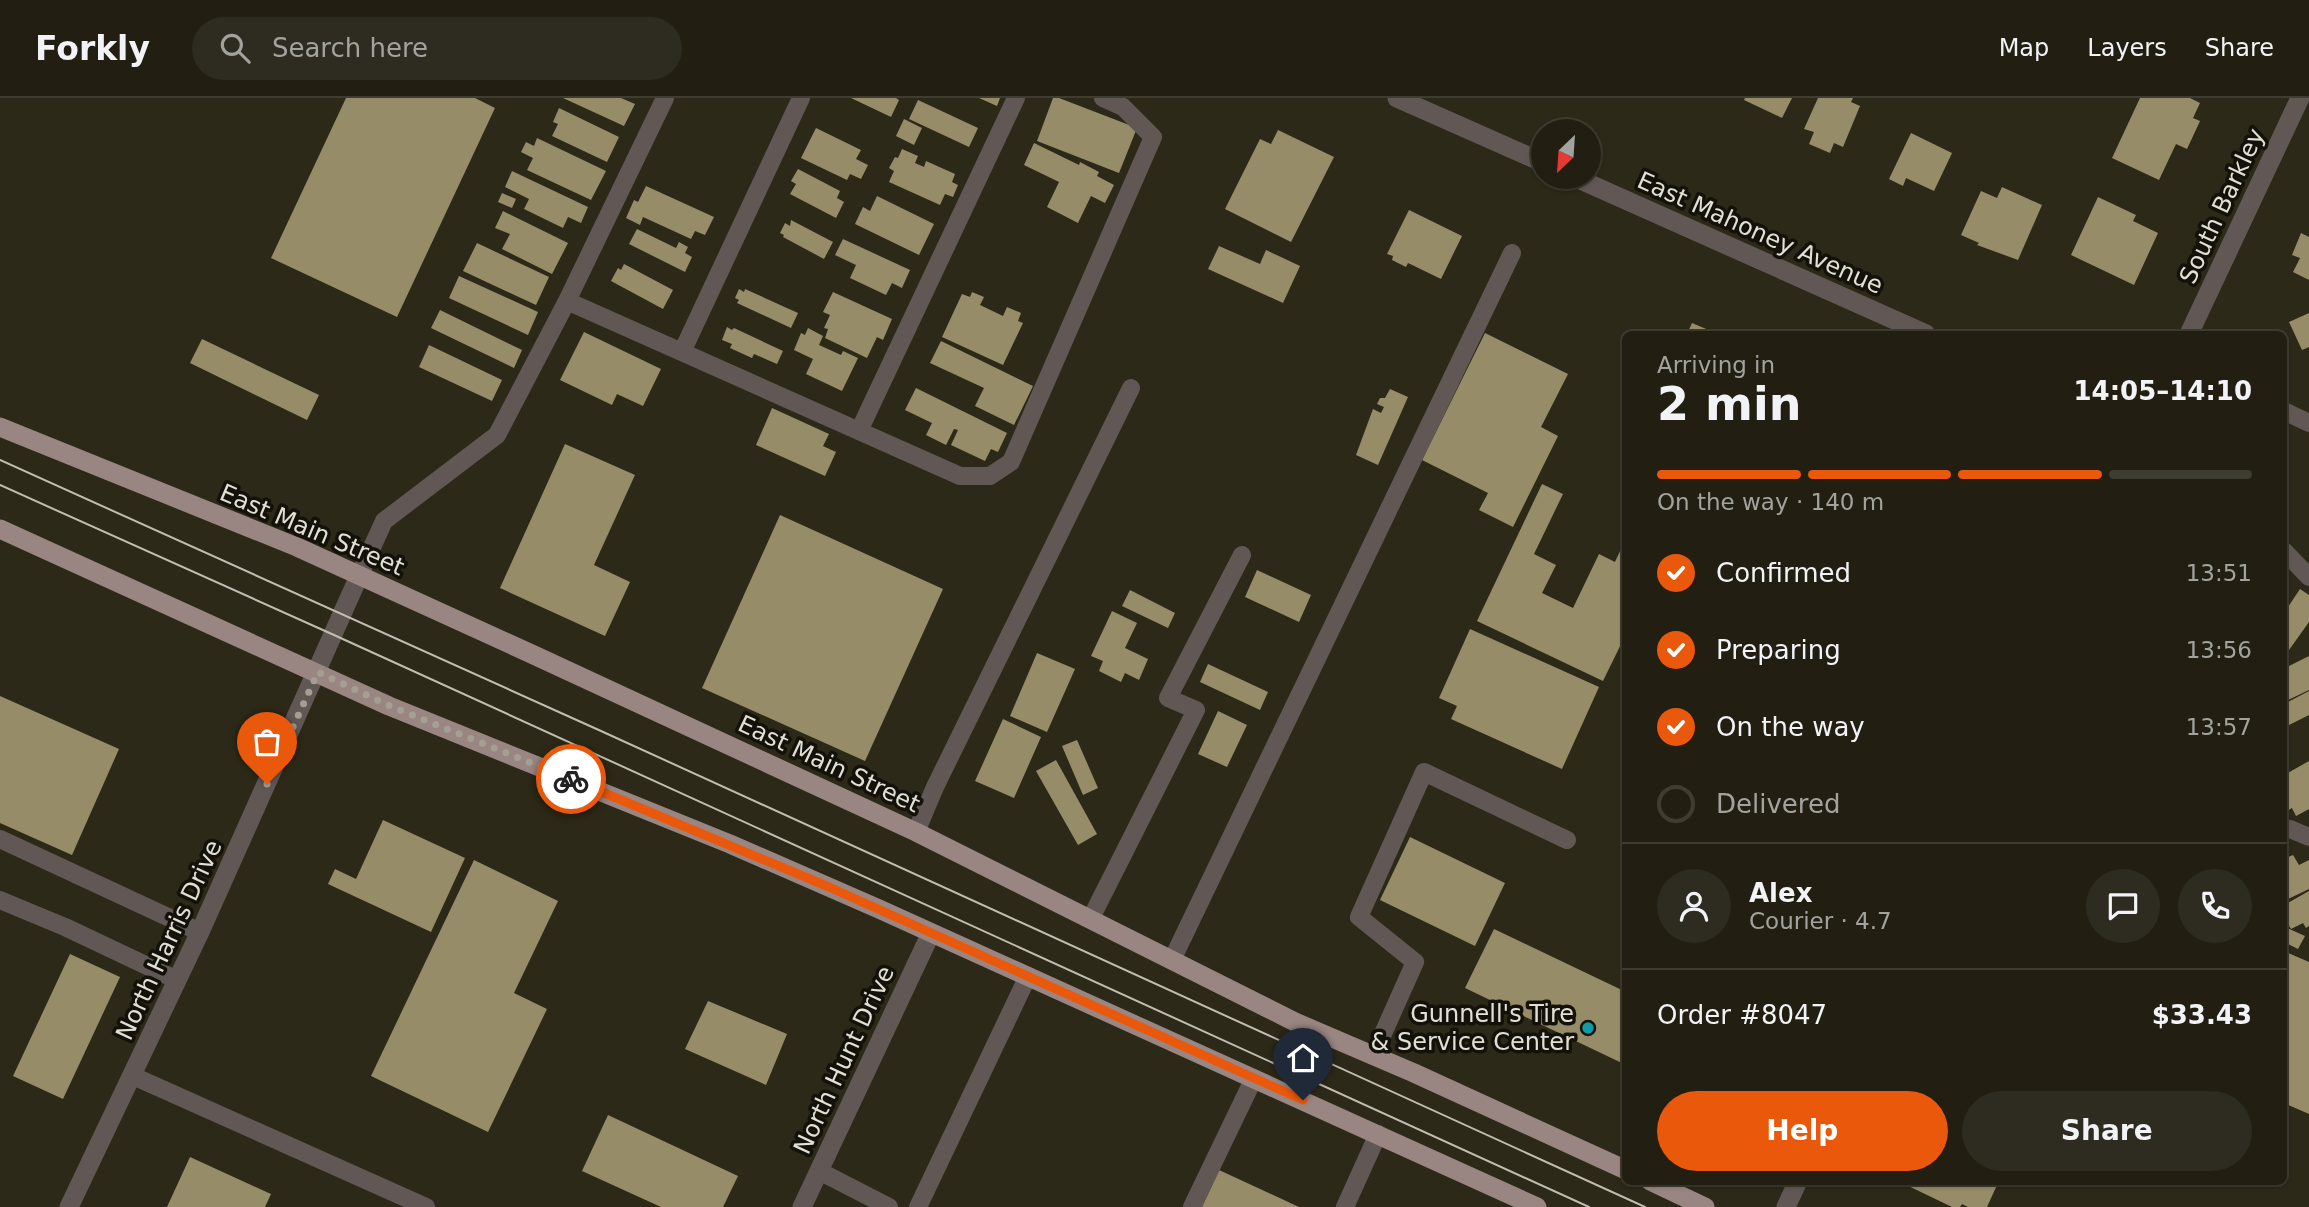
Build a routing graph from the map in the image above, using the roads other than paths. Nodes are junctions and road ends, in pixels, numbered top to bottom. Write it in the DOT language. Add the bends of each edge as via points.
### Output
graph roads {
  1 [pos="665,98"];
  2 [pos="801,98"];
  3 [pos="1016,98"];
  4 [pos="1102,98"];
  5 [pos="1398,98"];
  6 [pos="2300,98"];
  7 [pos="1531,157"];
  8 [pos="1601,189"];
  9 [pos="1512,253"];
  10 [pos="568,301"];
  11 [pos="1919,331"];
  12 [pos="2190,331"];
  13 [pos="682,352"];
  14 [pos="1131,388"];
  15 [pos="2287,412"];
  16 [pos="2309,423"];
  17 [pos="0,428"];
  18 [pos="859,431"];
  19 [pos="0,529"];
  20 [pos="2287,554"];
  21 [pos="1242,555"];
  22 [pos="359,576"];
  23 [pos="2309,577"];
  24 [pos="318,672"];
  25 [pos="2287,829"];
  26 [pos="916,832"];
  27 [pos="2309,837"];
  28 [pos="0,839"];
  29 [pos="1567,840"];
  30 [pos="0,900"];
  31 [pos="1091,918"];
  32 [pos="200,932"];
  33 [pos="931,933"];
  34 [pos="1172,961"];
  35 [pos="1028,976"];
  36 [pos="177,980"];
  37 [pos="1373,1056"];
  38 [pos="133,1076"];
  39 [pos="1254,1078"];
  40 [pos="1378,1133"];
  41 [pos="1622,1168"];
  42 [pos="819,1171"];
  43 [pos="1658,1185"];
  44 [pos="1796,1185"];
  45 [pos="69,1207"];
  46 [pos="426,1207"];
  47 [pos="802,1207"];
  48 [pos="889,1207"];
  49 [pos="918,1207"];
  50 [pos="1192,1207"];
  51 [pos="1345,1207"];
  52 [pos="1537,1207"];
  53 [pos="1705,1207"];
  54 [pos="1786,1207"];
  1 -- 10 [label="lane"];
  2 -- 13 [label="lane"];
  3 -- 18 [label="lane"];
  4 -- 18 [label="lane" via="1123,107 1153,137 1011,461 989,476 960,476"];
  5 -- 7 [label="street"];
  6 -- 12 [label="street, South Barkley"];
  8 -- 11 [label="street, East Mahoney Avenue"];
  9 -- 34 [label="lane"];
  10 -- 13 [label="lane"];
  10 -- 22 [label="lane" via="497,435 384,521"];
  13 -- 18 [label="lane"];
  14 -- 26 [label="lane"];
  15 -- 16 [label="lane"];
  17 -- 22 [label="main road, East Main Street"];
  19 -- 24 [label="main road"];
  20 -- 23 [label="lane"];
  21 -- 31 [label="lane" via="1168,698 1196,710"];
  22 -- 24 [label="street, North Harris Drive"];
  22 -- 26 [label="main road, East Main Street"];
  24 -- 32 [label="street, North Harris Drive"];
  24 -- 33 [label="main road"];
  25 -- 27 [label="lane"];
  26 -- 31 [label="main road, East Main Street"];
  28 -- 32 [label="lane"];
  29 -- 37 [label="lane" via="1424,772 1359,917 1415,961"];
  30 -- 36 [label="lane"];
  31 -- 34 [label="main road, East Main Street"];
  32 -- 36 [label="street, North Harris Drive"];
  33 -- 35 [label="main road"];
  33 -- 42 [label="street, North Hunt Drive"];
  34 -- 37 [label="main road, East Main Street"];
  35 -- 39 [label="main road"];
  35 -- 49 [label="lane"];
  36 -- 38 [label="street, North Harris Drive"];
  37 -- 41 [label="main road, East Main Street"];
  38 -- 45 [label="street, North Harris Drive"];
  38 -- 46 [label="lane"];
  39 -- 40 [label="main road"];
  39 -- 50 [label="lane"];
  40 -- 51 [label="lane"];
  40 -- 52 [label="main road"];
  42 -- 47 [label="street, North Hunt Drive"];
  42 -- 48 [label="lane"];
  43 -- 53 [label="main road"];
  44 -- 54 [label="street"];
}
